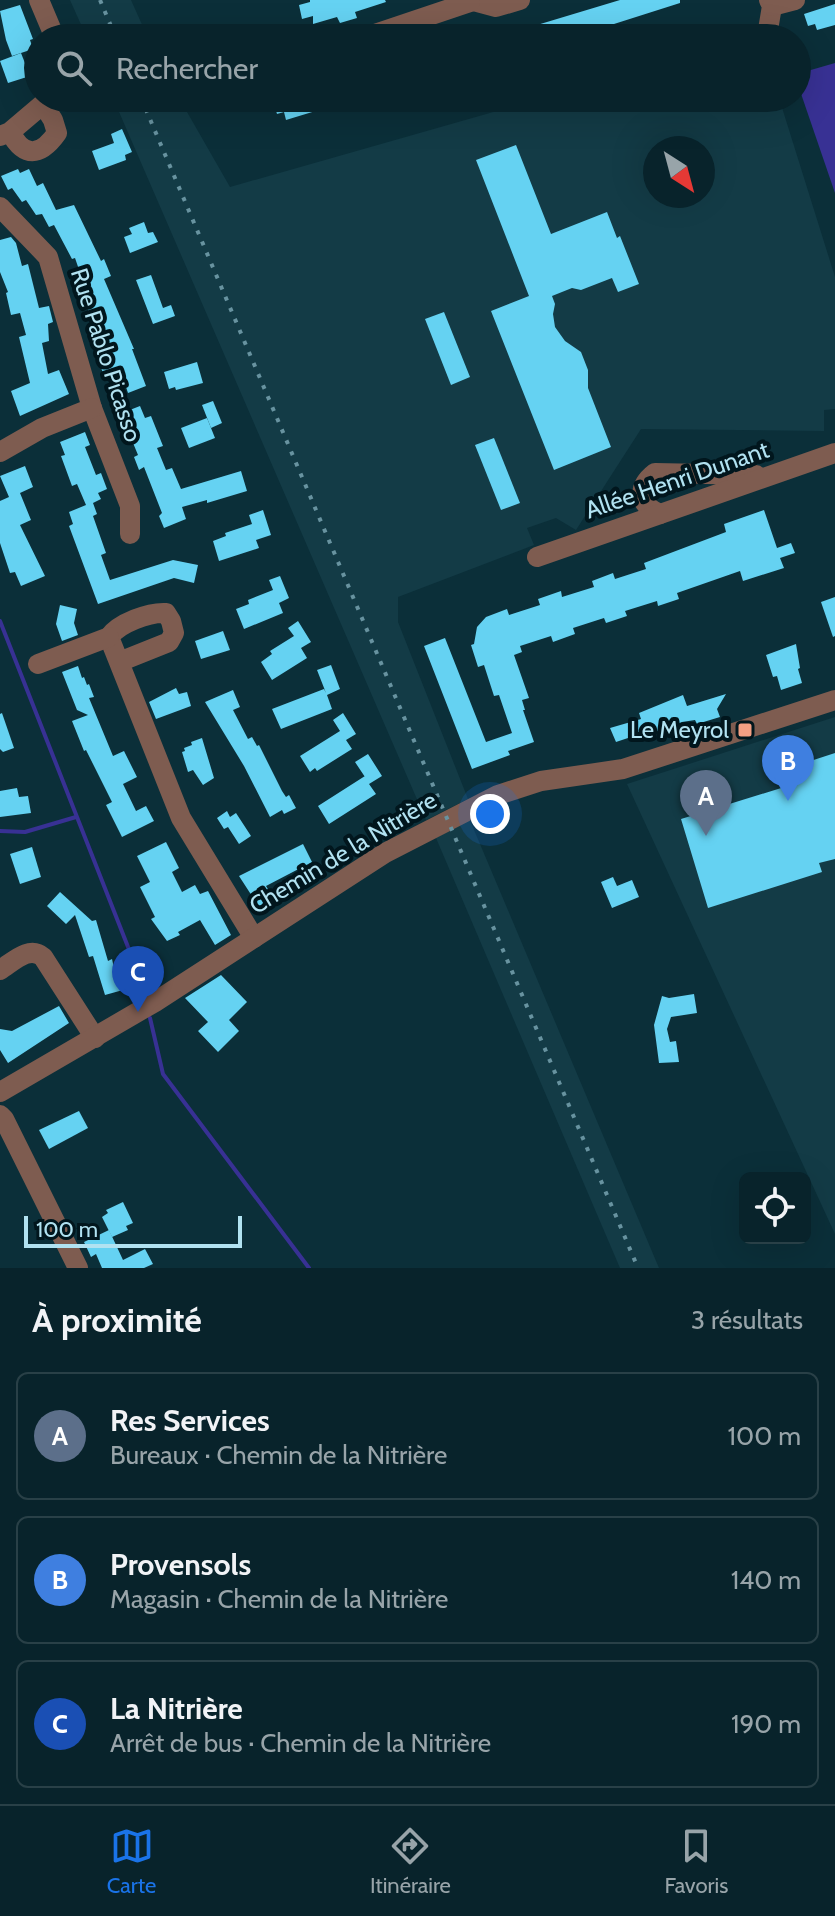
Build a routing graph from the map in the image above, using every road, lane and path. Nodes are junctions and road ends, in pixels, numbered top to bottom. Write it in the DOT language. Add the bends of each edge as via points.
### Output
graph roads {
  1 [pos="39,0"];
  2 [pos="520,0"];
  3 [pos="795,0"];
  4 [pos="470,1"];
  5 [pos="770,3"];
  6 [pos="49,24"];
  7 [pos="403,24"];
  8 [pos="768,24"];
  9 [pos="32,112"];
  10 [pos="50,112"];
  11 [pos="5,134"];
  12 [pos="0,207"];
  13 [pos="92,408"];
  14 [pos="0,452"];
  15 [pos="835,453"];
  16 [pos="769,476"];
  17 [pos="660,514"];
  18 [pos="130,534"];
  19 [pos="537,557"];
  20 [pos="109,637"];
  21 [pos="119,662"];
  22 [pos="38,664"];
  23 [pos="835,700"];
  24 [pos="254,938"];
  25 [pos="0,970"];
  26 [pos="95,1038"];
  27 [pos="0,1092"];
  28 [pos="0,1115"];
  29 [pos="78,1268"];
  1 -- 6 [label="street"];
  2 -- 4 [label="street" via="496,7"];
  3 -- 5 [label="street"];
  4 -- 7 [label="street"];
  5 -- 8 [label="street"];
  9 -- 11 [label="street"];
  10 -- 11 [label="street" via="57,133 36,151 26,152"];
  12 -- 13 [label="street, Rue Pablo Picasso" via="48,257"];
  13 -- 14 [label="street"];
  13 -- 18 [label="street, Rue Pablo Picasso" via="130,506"];
  15 -- 16 [label="street, Allée Henri Dunant"];
  16 -- 17 [label="street, Allée Henri Dunant"];
  16 -- 17 [label="street" via="655,473 642,487 642,497"];
  17 -- 19 [label="street, Allée Henri Dunant"];
  20 -- 21 [label="street"];
  20 -- 21 [label="street" via="156,613 166,613 171,621 174,633 169,642"];
  20 -- 22 [label="street"];
  21 -- 24 [label="street" via="181,818"];
  23 -- 24 [label="street, Chemin de la Nitrière" via="623,769 541,781 498,795 385,853"];
  24 -- 26 [label="street, Chemin de la Nitrière"];
  25 -- 26 [label="street" via="37,952"];
  26 -- 27 [label="street, Chemin de la Nitrière"];
  28 -- 29 [label="street"];
}
